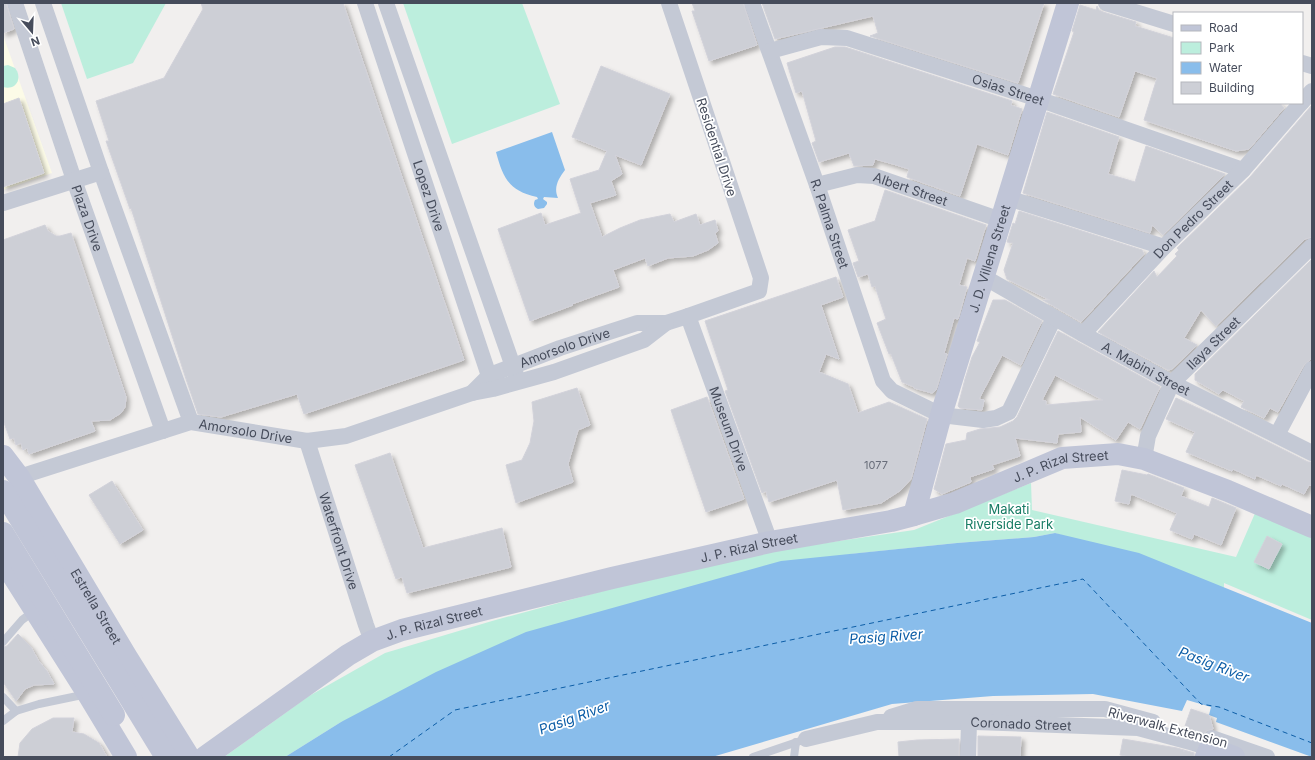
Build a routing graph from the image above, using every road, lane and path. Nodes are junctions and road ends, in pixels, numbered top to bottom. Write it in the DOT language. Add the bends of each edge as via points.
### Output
graph roads {
  1 [pos="15,3"];
  2 [pos="43,3"];
  3 [pos="365,3"];
  4 [pos="386,3"];
  5 [pos="669,3"];
  6 [pos="752,3"];
  7 [pos="1068,3"];
  8 [pos="1106,3"];
  9 [pos="1173,24"];
  10 [pos="770,51"];
  11 [pos="1312,91"];
  12 [pos="1038,99"];
  13 [pos="1303,102"];
  14 [pos="1301,104"];
  15 [pos="1243,170"];
  16 [pos="101,172"];
  17 [pos="74,180"];
  18 [pos="817,185"];
  19 [pos="1008,198"];
  20 [pos="3,203"];
  21 [pos="1002,220"];
  22 [pos="1312,246"];
  23 [pos="1164,247"];
  24 [pos="984,277"];
  25 [pos="759,291"];
  26 [pos="688,316"];
  27 [pos="1054,318"];
  28 [pos="666,323"];
  29 [pos="1083,334"];
  30 [pos="513,365"];
  31 [pos="1312,369"];
  32 [pos="492,382"];
  33 [pos="518,382"];
  34 [pos="1172,383"];
  35 [pos="941,415"];
  36 [pos="191,422"];
  37 [pos="163,431"];
  38 [pos="1277,435"];
  39 [pos="307,441"];
  40 [pos="1312,453"];
  41 [pos="3,456"];
  42 [pos="1144,459"];
  43 [pos="20,477"];
  44 [pos="3,492"];
  45 [pos="914,515"];
  46 [pos="1312,527"];
  47 [pos="3,533"];
  48 [pos="770,542"];
  49 [pos="3,560"];
  50 [pos="35,610"];
  51 [pos="372,641"];
  52 [pos="3,642"];
  53 [pos="126,656"];
  54 [pos="88,694"];
  55 [pos="3,698"];
  56 [pos="16,711"];
  57 [pos="3,721"];
  58 [pos="877,722"];
  59 [pos="969,722"];
  60 [pos="801,740"];
  61 [pos="1208,753"];
  62 [pos="126,757"];
  63 [pos="140,757"];
  64 [pos="166,757"];
  65 [pos="189,757"];
  66 [pos="205,757"];
  67 [pos="753,757"];
  68 [pos="794,757"];
  69 [pos="968,757"];
  70 [pos="1234,757"];
  71 [pos="1267,757"];
  1 -- 17 [label="street, Plaza Drive"];
  2 -- 16 [label="street"];
  3 -- 32 [label="street, Lopez Drive"];
  4 -- 30 [label="street, Lopez Drive"];
  5 -- 25 [label="street, Residential Drive" via="761,278"];
  6 -- 10 [label="street, R. Palma Street"];
  7 -- 12 [label="main road, J. D. Villena Street"];
  8 -- 9 [label="street"];
  10 -- 12 [label="street, Osias Street" via="821,37 847,38"];
  10 -- 18 [label="street, R. Palma Street"];
  11 -- 13 [label="street, Don Pedro Street"];
  12 -- 15 [label="street, Osias Street"];
  12 -- 19 [label="main road, J. D. Villena Street"];
  14 -- 15 [label="street, Don Pedro Street"];
  15 -- 23 [label="street, Don Pedro Street"];
  16 -- 17 [label="street"];
  16 -- 36 [label="street"];
  17 -- 20 [label="street"];
  17 -- 37 [label="street, Plaza Drive"];
  18 -- 21 [label="street, Albert Street" via="857,175 874,176"];
  18 -- 35 [label="street, R. Palma Street" via="883,381 892,391"];
  19 -- 21 [label="main road, J. D. Villena Street"];
  19 -- 23 [label="street"];
  21 -- 24 [label="main road, J. D. Villena Street"];
  22 -- 34 [label="street, Ilaya Street"];
  23 -- 29 [label="street, Don Pedro Street"];
  24 -- 27 [label="street, A. Mabini Street"];
  24 -- 35 [label="main road, J. D. Villena Street"];
  25 -- 26 [label="street, Amorsolo Drive"];
  26 -- 28 [label="street, Amorsolo Drive"];
  26 -- 48 [label="street, Museum Drive"];
  27 -- 29 [label="street, A. Mabini Street"];
  27 -- 35 [label="street" via="1009,412 983,420"];
  28 -- 30 [label="street, Amorsolo Drive" via="637,322"];
  28 -- 33 [label="street, Amorsolo Drive" via="644,340"];
  29 -- 34 [label="street, A. Mabini Street"];
  30 -- 32 [label="street, Amorsolo Drive"];
  30 -- 33 [label="street, Lopez Drive"];
  31 -- 38 [label="street"];
  32 -- 33 [label="street, Amorsolo Drive"];
  32 -- 39 [label="street, Amorsolo Drive" via="472,393 346,436"];
  34 -- 38 [label="street, A. Mabini Street"];
  34 -- 42 [label="street, Ilaya Street" via="1148,436"];
  35 -- 45 [label="main road, J. D. Villena Street"];
  36 -- 37 [label="street, Amorsolo Drive"];
  36 -- 39 [label="street, Amorsolo Drive"];
  37 -- 43 [label="street, Amorsolo Drive"];
  38 -- 40 [label="street, A. Mabini Street"];
  39 -- 51 [label="street, Waterfront Drive"];
  41 -- 43 [label="main road, Estrella Street"];
  42 -- 45 [label="main road, J. P. Rizal Street" via="1118,454 1062,458 955,503"];
  42 -- 46 [label="main road, J. P. Rizal Street" via="1228,490"];
  43 -- 53 [label="main road, Estrella Street"];
  44 -- 64 [label="main road, Estrella Street, bridge"];
  45 -- 48 [label="main road, J. P. Rizal Street"];
  47 -- 63 [label="main road, bridge"];
  48 -- 51 [label="main road, J. P. Rizal Street" via="402,630"];
  49 -- 50 [label="main road"];
  50 -- 52 [label="lane" via="22,620"];
  50 -- 54 [label="main road"];
  51 -- 66 [label="main road, J. P. Rizal Street" via="348,655"];
  53 -- 54 [label="main road" via="126,673 116,687"];
  53 -- 65 [label="main road, Estrella Street"];
  54 -- 56 [label="lane"];
  54 -- 62 [label="main road"];
  55 -- 56 [label="lane"];
  56 -- 57 [label="lane"];
  58 -- 59 [label="street, Coronado Street"];
  58 -- 60 [label="street, Coronado Street"];
  58 -- 71 [label="street, Riverwalk Extension" via="917,709 1105,709 1213,738"];
  59 -- 61 [label="street, Coronado Street" via="1138,728 1194,742"];
  59 -- 69 [label="street"];
  60 -- 67 [label="lane"];
  60 -- 68 [label="lane"];
  61 -- 70 [label="main road, Coronado Street"];
}
